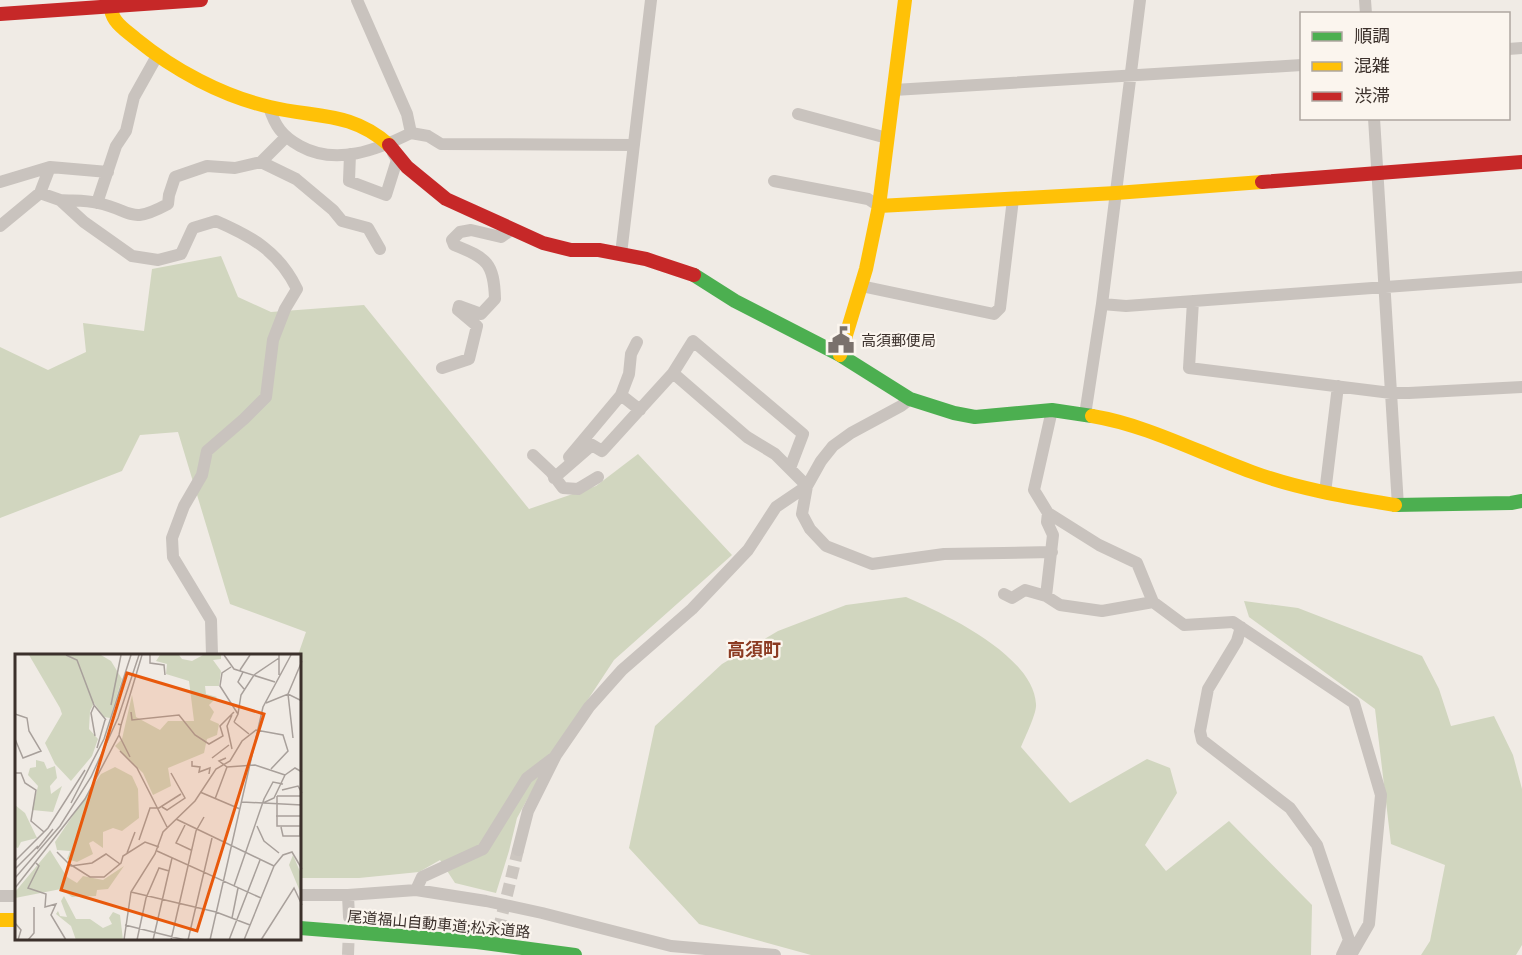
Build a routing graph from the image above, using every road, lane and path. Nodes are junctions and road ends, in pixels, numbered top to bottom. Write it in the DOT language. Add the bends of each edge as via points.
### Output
graph roads {
  1 [pos="201,0"];
  2 [pos="357,0"];
  3 [pos="651,0"];
  4 [pos="905,0"];
  5 [pos="1140,0"];
  6 [pos="111,3"];
  7 [pos="0,14"];
  8 [pos="157,56"];
  9 [pos="1300,65"];
  10 [pos="1130,75"];
  11 [pos="894,90"];
  12 [pos="269,107"];
  13 [pos="798,114"];
  14 [pos="1374,120"];
  15 [pos="411,133"];
  16 [pos="285,138"];
  17 [pos="887,138"];
  18 [pos="388,144"];
  19 [pos="634,145"];
  20 [pos="350,154"];
  21 [pos="261,162"];
  22 [pos="1522,162"];
  23 [pos="50,167"];
  24 [pos="108,172"];
  25 [pos="1378,173"];
  26 [pos="774,181"];
  27 [pos="0,182"];
  28 [pos="40,193"];
  29 [pos="1116,193"];
  30 [pos="1013,199"];
  31 [pos="60,200"];
  32 [pos="97,203"];
  33 [pos="879,206"];
  34 [pos="0,226"];
  35 [pos="511,230"];
  36 [pos="380,249"];
  37 [pos="621,254"];
  38 [pos="1522,277"];
  39 [pos="861,286"];
  40 [pos="1384,286"];
  41 [pos="1193,301"];
  42 [pos="1102,304"];
  43 [pos="637,342"];
  44 [pos="840,355"];
  45 [pos="442,368"];
  46 [pos="673,373"];
  47 [pos="1338,386"];
  48 [pos="1522,387"];
  49 [pos="1391,393"];
  50 [pos="621,395"];
  51 [pos="909,399"];
  52 [pos="640,410"];
  53 [pos="1053,410"];
  54 [pos="1085,416"];
  55 [pos="533,455"];
  56 [pos="790,468"];
  57 [pos="553,475"];
  58 [pos="598,477"];
  59 [pos="807,486"];
  60 [pos="1325,493"];
  61 [pos="1522,501"];
  62 [pos="1398,506"];
  63 [pos="1048,513"];
  64 [pos="1052,552"];
  65 [pos="1004,594"];
  66 [pos="1046,596"];
  67 [pos="1153,602"];
  68 [pos="1241,627"];
  69 [pos="212,654"];
  70 [pos="556,755"];
  71 [pos="518,850"];
  72 [pos="416,890"];
  73 [pos="302,895"];
  74 [pos="348,895"];
  75 [pos="349,917"];
  76 [pos="302,928"];
  77 [pos="575,955"];
  78 [pos="775,955"];
  79 [pos="1342,955"];
  80 [pos="1351,955"];
  1 -- 6 [label="main road"];
  2 -- 15 [label="street" via="407,114"];
  3 -- 19 [label="street"];
  4 -- 11 [label="main road"];
  5 -- 10 [label="street"];
  6 -- 7 [label="main road"];
  6 -- 8 [label="main road" via="114,21"];
  8 -- 12 [label="main road" via="212,87"];
  8 -- 24 [label="street" via="134,97 126,130"];
  9 -- 10 [label="street"];
  10 -- 11 [label="street"];
  10 -- 29 [label="street"];
  11 -- 17 [label="main road"];
  12 -- 16 [label="street"];
  12 -- 18 [label="main road" via="336,117 365,128"];
  13 -- 17 [label="street"];
  14 -- 25 [label="street"];
  15 -- 18 [label="street"];
  15 -- 19 [label="street" via="428,136 441,144"];
  16 -- 20 [label="street" via="312,153"];
  16 -- 21 [label="street"];
  17 -- 33 [label="main road"];
  18 -- 20 [label="street"];
  18 -- 20 [label="street" via="397,160 386,195 349,182"];
  18 -- 35 [label="main road" via="407,167 446,200"];
  19 -- 37 [label="street"];
  21 -- 32 [label="street" via="236,168 207,166 174,177 168,204 149,215 130,216"];
  21 -- 36 [label="street" via="296,179 342,221 368,228"];
  22 -- 25 [label="main road"];
  23 -- 24 [label="street"];
  23 -- 27 [label="street"];
  23 -- 28 [label="street"];
  24 -- 32 [label="street"];
  25 -- 29 [label="main road"];
  25 -- 40 [label="street"];
  26 -- 33 [label="street" via="868,199"];
  28 -- 31 [label="street"];
  28 -- 34 [label="street"];
  29 -- 30 [label="main road"];
  29 -- 42 [label="street"];
  30 -- 33 [label="main road"];
  30 -- 39 [label="street" via="1000,308 994,314"];
  31 -- 32 [label="street"];
  31 -- 69 [label="street" via="132,256 159,260 181,254 193,228 216,221 249,236 270,252 289,273 297,290 273,340 266,397 207,451 202,475 172,538 172,557 211,620"];
  33 -- 39 [label="main road"];
  35 -- 37 [label="main road" via="571,250"];
  35 -- 45 [label="street" via="501,237 471,230 460,232 452,240 491,268 495,299 481,314 459,306 458,310 477,326 469,359"];
  37 -- 44 [label="main road" via="691,273 735,301"];
  38 -- 40 [label="street"];
  39 -- 44 [label="main road"];
  40 -- 41 [label="street"];
  40 -- 49 [label="street"];
  41 -- 42 [label="street"];
  41 -- 47 [label="street" via="1189,368"];
  42 -- 54 [label="street"];
  43 -- 50 [label="street"];
  44 -- 51 [label="main road"];
  46 -- 52 [label="street"];
  46 -- 56 [label="street" via="747,437"];
  46 -- 56 [label="street" via="693,341 803,434"];
  47 -- 49 [label="street"];
  47 -- 60 [label="street"];
  48 -- 49 [label="street"];
  49 -- 62 [label="street"];
  50 -- 52 [label="street"];
  50 -- 57 [label="street"];
  51 -- 53 [label="main road" via="975,417"];
  51 -- 59 [label="street" via="833,446"];
  52 -- 57 [label="street" via="602,451 592,445"];
  53 -- 54 [label="main road"];
  53 -- 63 [label="street" via="1034,490"];
  54 -- 60 [label="main road" via="1109,419 1254,473"];
  55 -- 57 [label="street"];
  56 -- 59 [label="street"];
  57 -- 58 [label="street" via="564,488 578,489"];
  59 -- 64 [label="street" via="802,514 810,528 826,546 872,564 944,554"];
  59 -- 70 [label="street" via="776,507 748,550 692,609 622,670 589,707"];
  60 -- 62 [label="main road"];
  61 -- 62 [label="main road"];
  63 -- 64 [label="street"];
  63 -- 67 [label="street" via="1137,563"];
  64 -- 66 [label="street"];
  65 -- 66 [label="street" via="1012,598 1025,590"];
  66 -- 67 [label="street" via="1060,605 1102,611"];
  67 -- 68 [label="street" via="1184,626 1233,622"];
  68 -- 79 [label="street" via="1237,641 1208,689 1200,731 1202,740 1290,808 1317,845 1349,940"];
  68 -- 80 [label="street" via="1354,703 1381,795 1368,924"];
  70 -- 71 [label="street" via="528,811"];
  70 -- 72 [label="street" via="527,778 483,849 422,877"];
  72 -- 74 [label="street"];
  72 -- 78 [label="street" via="542,913 671,946"];
  73 -- 74 [label="street"];
  74 -- 75 [label="street"];
  76 -- 77 [label="main road, 尾道福山自動車道;松永道路" via="477,942"];
}
